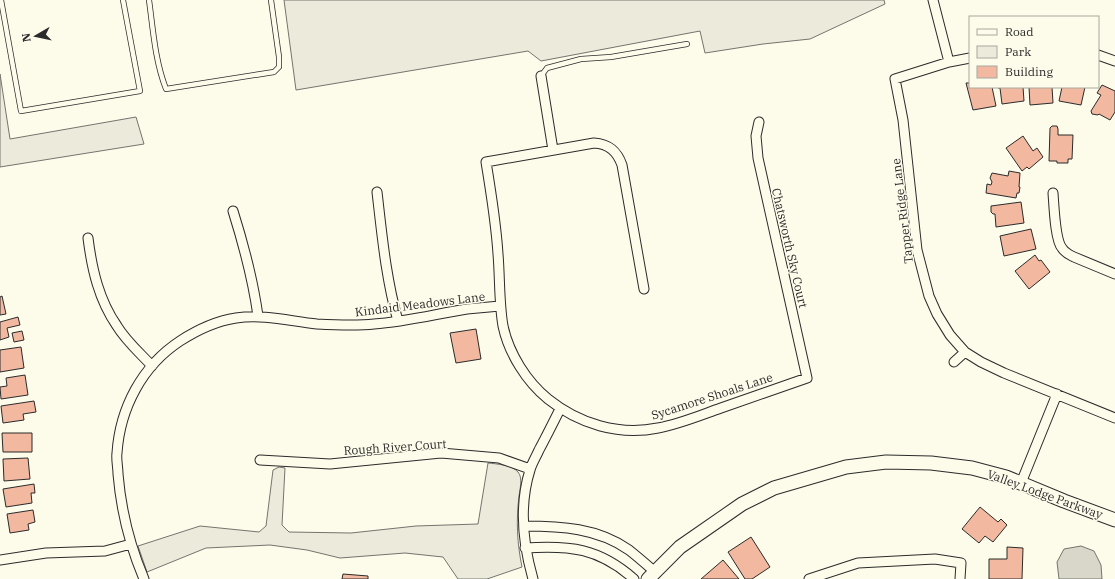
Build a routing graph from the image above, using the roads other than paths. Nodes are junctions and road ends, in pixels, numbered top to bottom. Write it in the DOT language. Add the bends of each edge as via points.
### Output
graph roads {
  1 [pos="1,0"];
  2 [pos="123,0"];
  3 [pos="149,0"];
  4 [pos="271,0"];
  5 [pos="933,0"];
  6 [pos="687,44"];
  7 [pos="1099,55"];
  8 [pos="969,58"];
  9 [pos="949,62"];
  10 [pos="1115,62"];
  11 [pos="541,76"];
  12 [pos="759,122"];
  13 [pos="553,150"];
  14 [pos="377,192"];
  15 [pos="1053,193"];
  16 [pos="233,211"];
  17 [pos="88,238"];
  18 [pos="1115,274"];
  19 [pos="644,289"];
  20 [pos="500,306"];
  21 [pos="258,316"];
  22 [pos="398,321"];
  23 [pos="965,352"];
  24 [pos="954,362"];
  25 [pos="152,366"];
  26 [pos="807,378"];
  27 [pos="1057,394"];
  28 [pos="560,409"];
  29 [pos="1115,418"];
  30 [pos="260,460"];
  31 [pos="530,468"];
  32 [pos="1021,483"];
  33 [pos="1115,520"];
  34 [pos="524,526"];
  35 [pos="131,544"];
  36 [pos="525,548"];
  37 [pos="0,560"];
  38 [pos="652,576"];
  39 [pos="144,579"];
  40 [pos="532,579"];
  41 [pos="634,579"];
  42 [pos="809,579"];
  43 [pos="960,579"];
  1 -- 2 [label="lane" via="21,111 140,91"];
  3 -- 4 [label="lane" via="158,59 166,89 274,72 279,67 279,57"];
  5 -- 9 [label="street"];
  6 -- 11 [label="lane" via="611,57 581,59 548,68"];
  7 -- 10 [label="street"];
  8 -- 9 [label="street"];
  9 -- 23 [label="street, Tapper Ridge Lane" via="895,79 903,120 914,223 923,275 937,314"];
  11 -- 13 [label="street"];
  12 -- 26 [label="street, Chatsworth Sky Court" via="756,136 758,158"];
  13 -- 19 [label="street" via="594,144 607,145 620,157"];
  13 -- 20 [label="street, Sycamore Shoals Lane" via="486,162 497,236"];
  14 -- 22 [label="street" via="387,269"];
  15 -- 18 [label="street" via="1061,247 1074,257"];
  16 -- 21 [label="street" via="251,275"];
  17 -- 25 [label="street" via="95,279 105,306 117,327"];
  20 -- 22 [label="street, Kindaid Meadows Lane"];
  20 -- 28 [label="street, Sycamore Shoals Lane" via="504,328 518,364 538,391"];
  21 -- 22 [label="street, Kindaid Meadows Lane" via="316,324 350,325"];
  21 -- 25 [label="street, Kindaid Meadows Lane" via="214,323 170,348"];
  23 -- 24 [label="street"];
  23 -- 27 [label="street, Tapper Ridge Lane" via="1004,373"];
  25 -- 35 [label="street, Kindaid Meadows Lane" via="146,371 132,395 121,426 117,454 119,488"];
  26 -- 28 [label="street, Sycamore Shoals Lane" via="687,420 641,431 591,424"];
  27 -- 29 [label="street, Tapper Ridge Lane"];
  27 -- 32 [label="street"];
  28 -- 31 [label="street"];
  30 -- 31 [label="street, Rough River Court" via="330,464 441,453 499,458"];
  31 -- 34 [label="street" via="523,507"];
  32 -- 33 [label="street, Valley Lodge Parkway"];
  32 -- 38 [label="street, Valley Lodge Parkway" via="972,468 932,463 886,462 846,467 774,488 742,504 680,547"];
  34 -- 36 [label="street"];
  34 -- 38 [label="street" via="567,527 602,536 630,551"];
  35 -- 37 [label="street" via="105,551 46,553"];
  35 -- 39 [label="street, Kindaid Meadows Lane"];
  36 -- 40 [label="street"];
  36 -- 41 [label="street" via="550,546 589,551 616,565"];
  42 -- 43 [label="street" via="858,563 935,559 961,564"];
}
